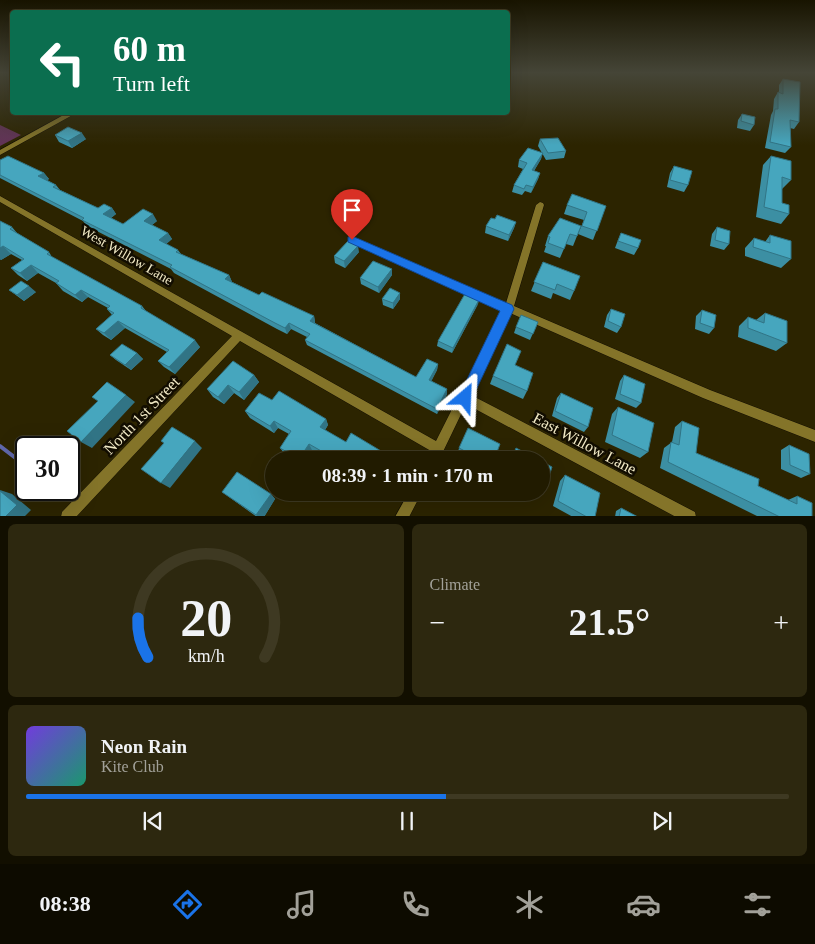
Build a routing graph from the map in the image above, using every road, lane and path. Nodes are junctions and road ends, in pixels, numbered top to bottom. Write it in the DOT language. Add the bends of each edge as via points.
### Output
graph roads {
  1 [pos="70,115"];
  2 [pos="0,153"];
  3 [pos="0,199"];
  4 [pos="540,205"];
  5 [pos="352,240"];
  6 [pos="508,309"];
  7 [pos="239,335"];
  8 [pos="465,398"];
  9 [pos="815,436"];
  10 [pos="439,449"];
  11 [pos="410,501"];
  12 [pos="67,516"];
  13 [pos="401,516"];
  14 [pos="690,516"];
  1 -- 2 [label="street"];
  3 -- 7 [label="street, West Willow Lane"];
  4 -- 6 [label="street"];
  5 -- 6 [label="street"];
  6 -- 8 [label="street"];
  6 -- 9 [label="street"];
  7 -- 10 [label="street"];
  7 -- 12 [label="street, North 1st Street"];
  8 -- 10 [label="street"];
  8 -- 14 [label="street, East Willow Lane"];
  11 -- 13 [label="street"];
}
